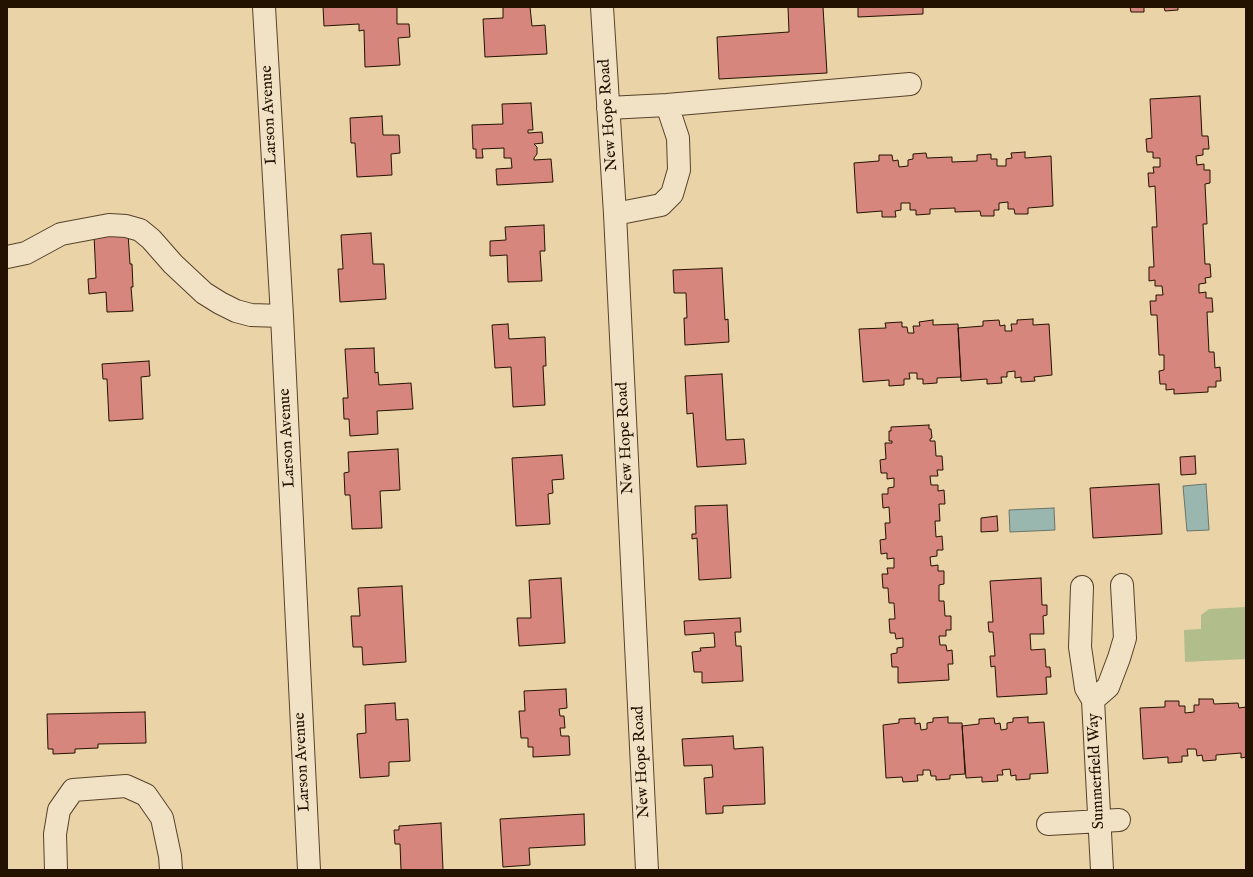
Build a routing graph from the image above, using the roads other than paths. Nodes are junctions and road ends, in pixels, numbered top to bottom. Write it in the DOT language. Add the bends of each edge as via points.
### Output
graph roads {
  1 [pos="264,7"];
  2 [pos="602,7"];
  3 [pos="910,84"];
  4 [pos="667,105"];
  5 [pos="608,108"];
  6 [pos="615,214"];
  7 [pos="7,257"];
  8 [pos="282,316"];
  9 [pos="1122,585"];
  10 [pos="1082,587"];
  11 [pos="1093,700"];
  12 [pos="1109,821"];
  13 [pos="1048,824"];
  14 [pos="56,870"];
  15 [pos="171,870"];
  16 [pos="309,870"];
  17 [pos="647,870"];
  18 [pos="1102,870"];
  1 -- 8 [label="street, Larson Avenue"];
  2 -- 5 [label="street, New Hope Road"];
  3 -- 4 [label="street"];
  4 -- 5 [label="street"];
  4 -- 6 [label="street" via="678,138 679,170 672,194 661,204"];
  5 -- 6 [label="street, New Hope Road"];
  6 -- 17 [label="street, New Hope Road"];
  7 -- 8 [label="street" via="26,253 62,234 109,225 126,226 140,230 151,239 204,293 220,303 236,312"];
  8 -- 16 [label="street, Larson Avenue"];
  9 -- 11 [label="street, Summerfield Way" via="1125,638 1108,687"];
  10 -- 11 [label="street" via="1080,647 1086,688"];
  11 -- 12 [label="street, Summerfield Way"];
  12 -- 13 [label="street"];
  12 -- 18 [label="street, Summerfield Way"];
  14 -- 15 [label="street" via="55,834 59,810 73,790 126,786 146,795 162,818"];
}
